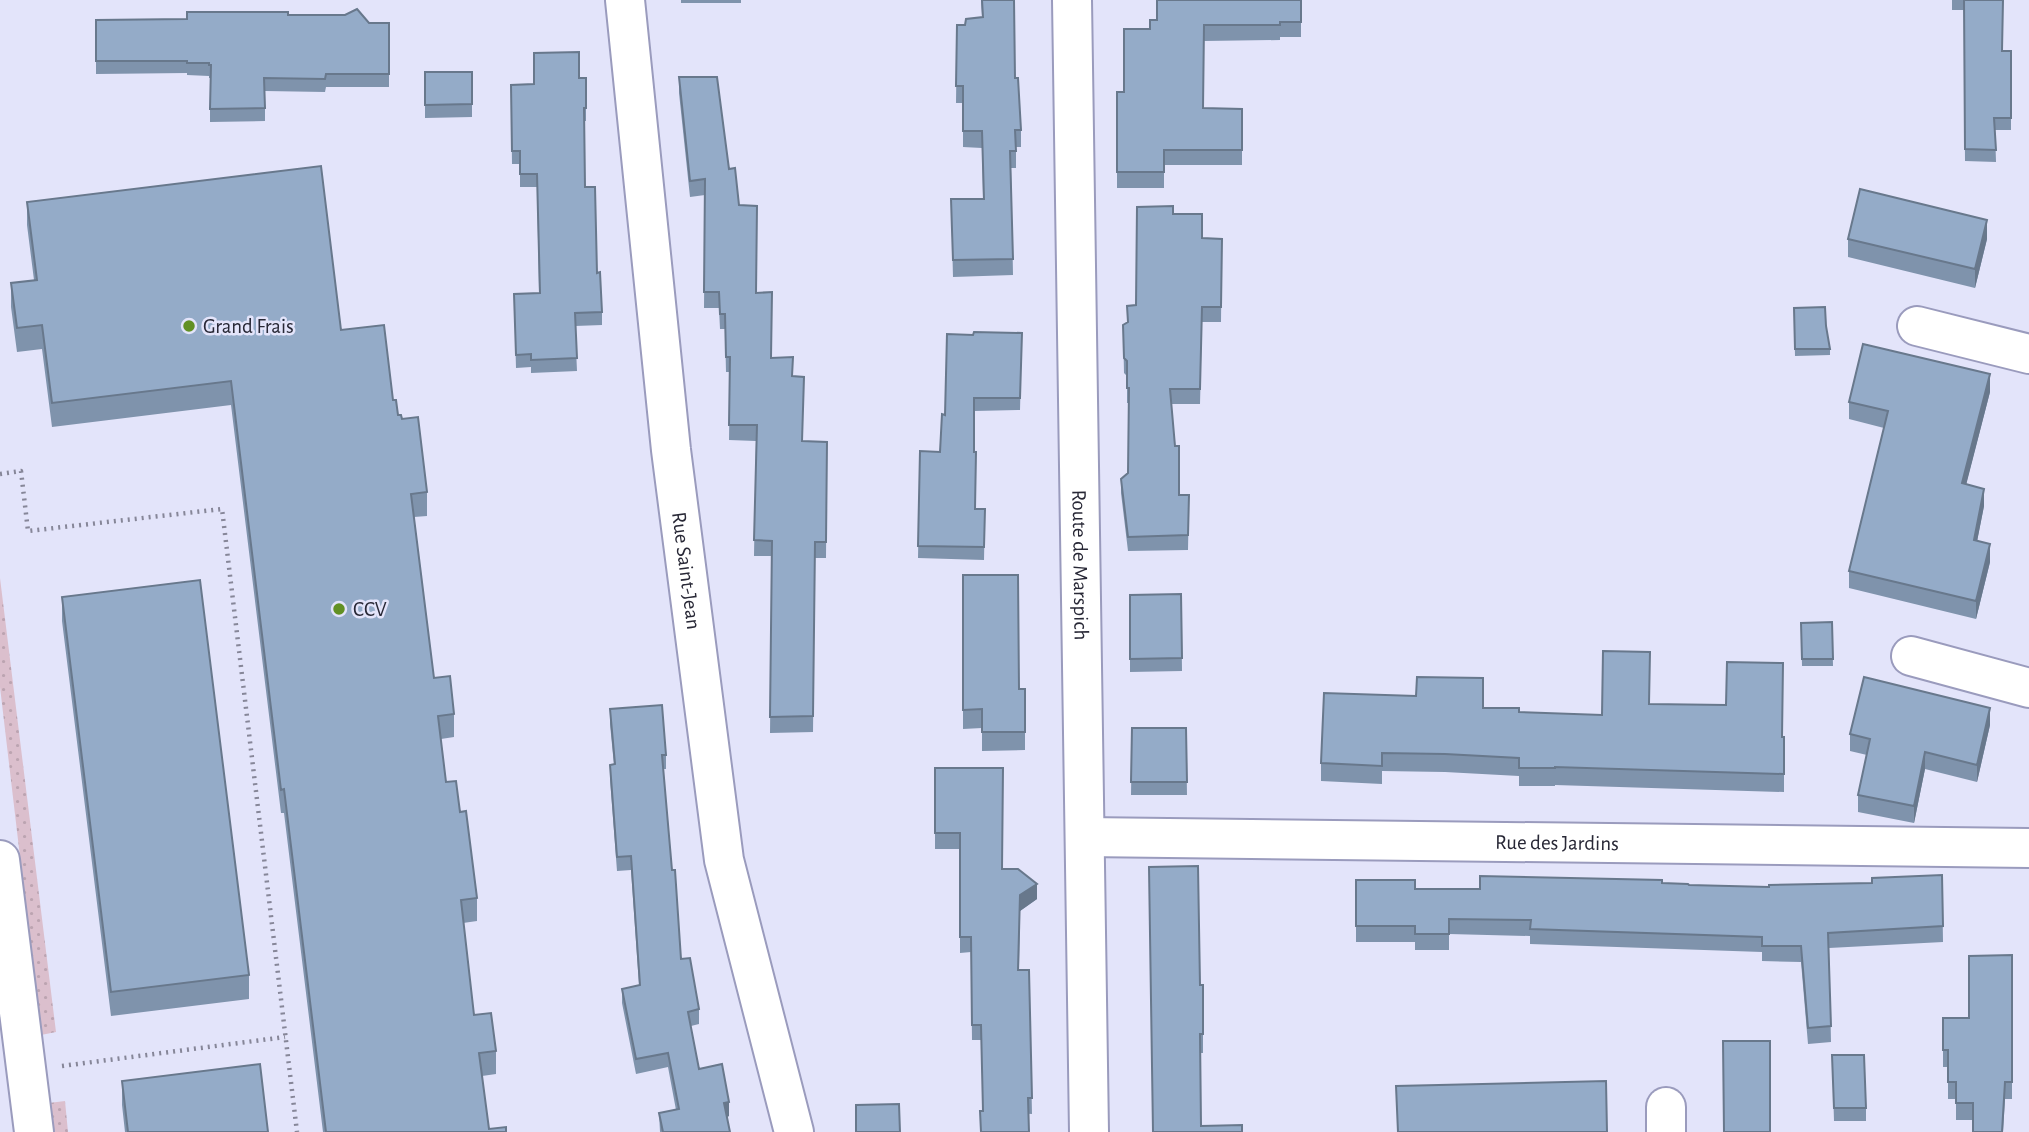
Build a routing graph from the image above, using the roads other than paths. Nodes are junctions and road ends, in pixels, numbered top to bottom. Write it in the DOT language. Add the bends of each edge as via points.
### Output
graph roads {
  1 [pos="625,0"];
  2 [pos="1072,0"];
  3 [pos="1917,326"];
  4 [pos="2029,354"];
  5 [pos="1911,656"];
  6 [pos="2029,688"];
  7 [pos="1085,837"];
  8 [pos="2029,848"];
  9 [pos="0,860"];
  10 [pos="34,1132"];
  11 [pos="794,1132"];
  12 [pos="1089,1132"];
  1 -- 11 [label="street, Rue Saint-Jean" via="671,450 724,860"];
  2 -- 7 [label="street, Route de Marspich"];
  3 -- 4 [label="street"];
  5 -- 6 [label="street"];
  7 -- 8 [label="street, Rue des Jardins"];
  7 -- 12 [label="street, Route de Marspich"];
  9 -- 10 [label="street"];
}
